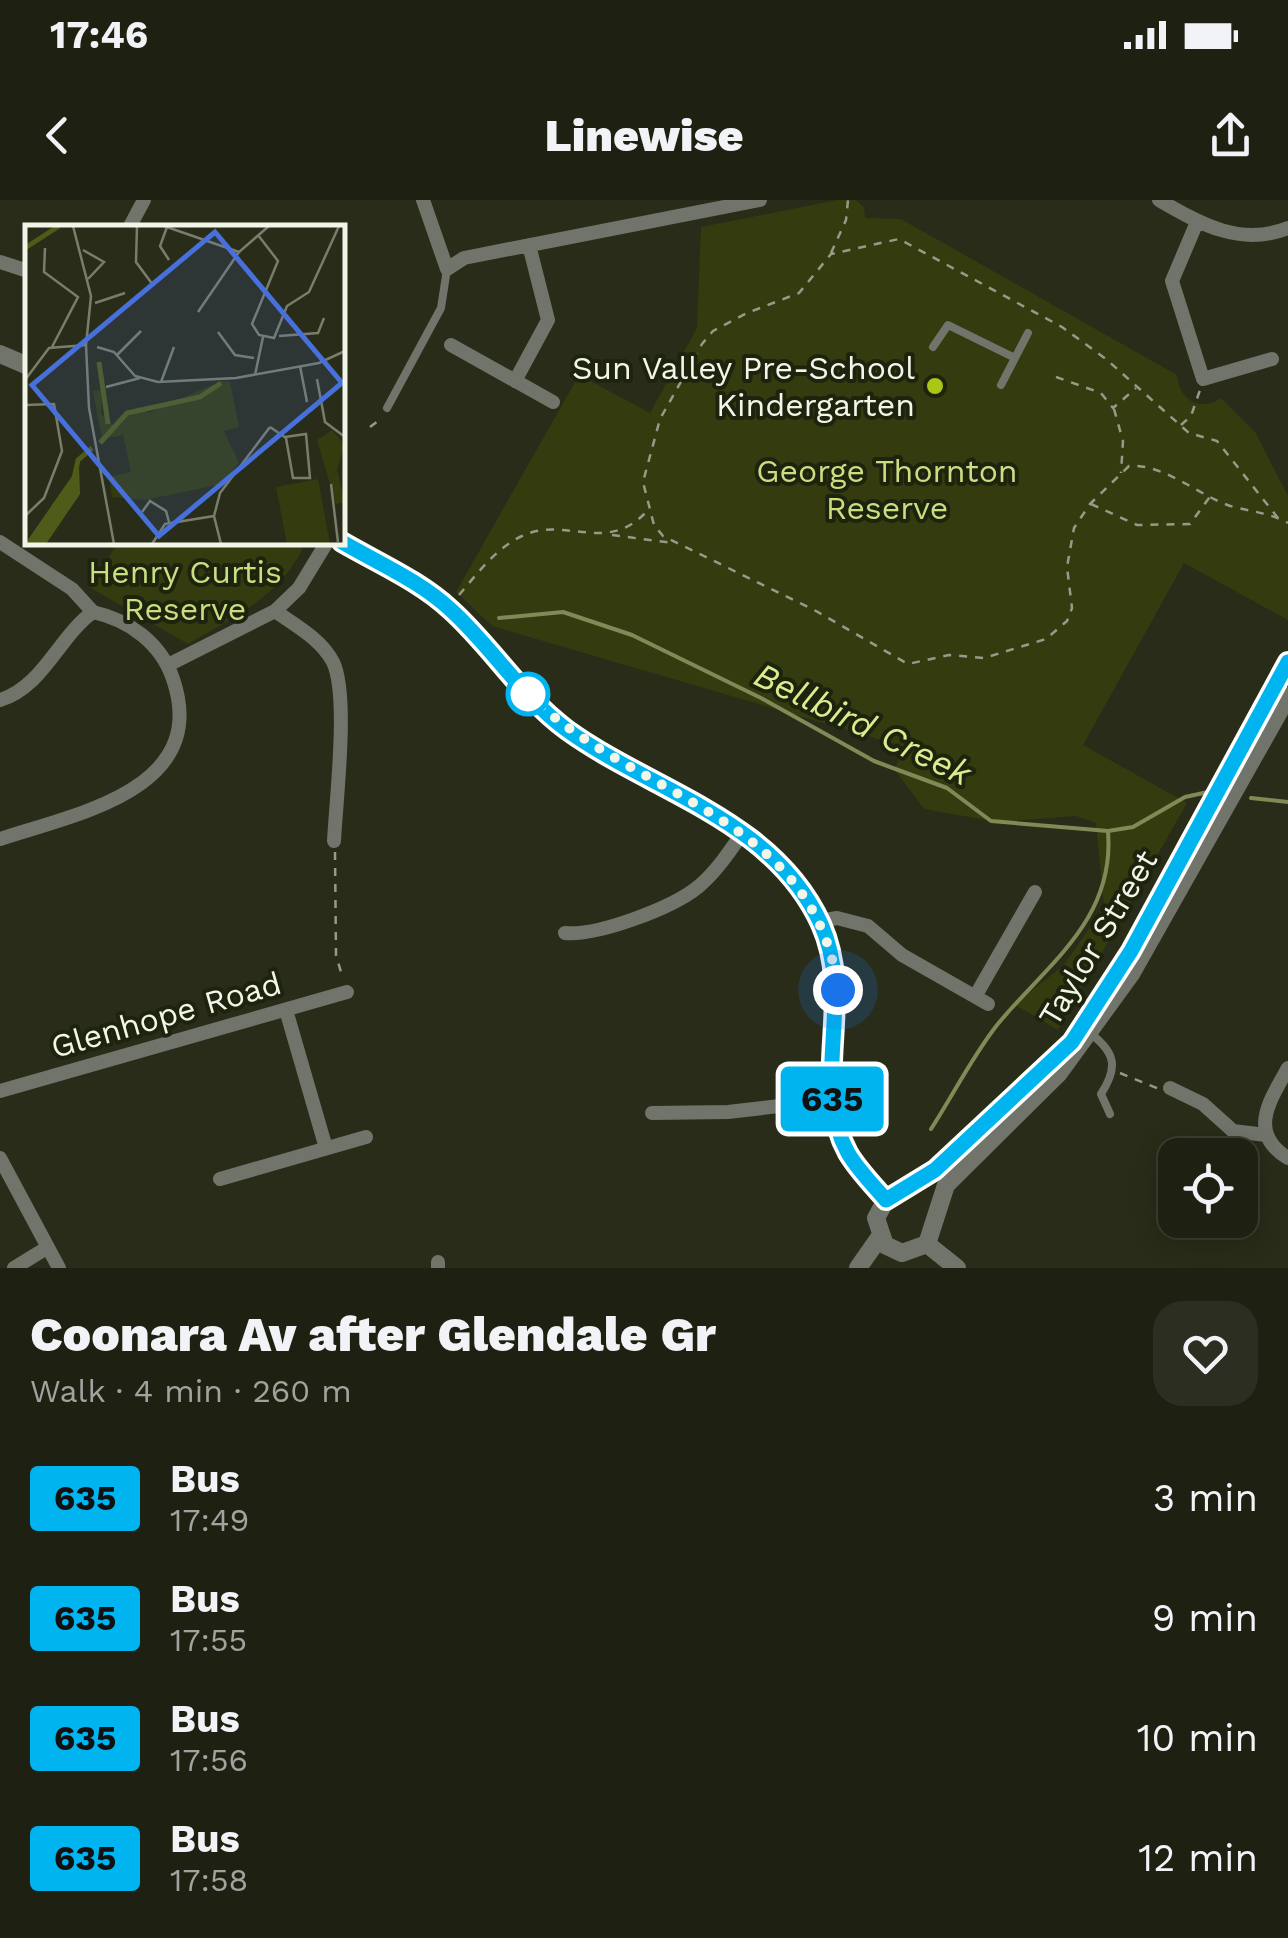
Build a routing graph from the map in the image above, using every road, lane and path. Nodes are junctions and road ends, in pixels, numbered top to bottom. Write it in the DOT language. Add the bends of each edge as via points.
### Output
graph roads {
  1 [pos="144,200"];
  2 [pos="423,200"];
  3 [pos="760,200"];
  4 [pos="848,200"];
  5 [pos="1158,200"];
  6 [pos="1197,222"];
  7 [pos="130,225"];
  8 [pos="1288,228"];
  9 [pos="530,245"];
  10 [pos="831,254"];
  11 [pos="0,262"];
  12 [pos="447,269"];
  13 [pos="25,270"];
  14 [pos="1028,333"];
  15 [pos="451,345"];
  16 [pos="932,347"];
  17 [pos="0,354"];
  18 [pos="1014,358"];
  19 [pos="1272,360"];
  20 [pos="25,365"];
  21 [pos="1056,377"];
  22 [pos="1203,379"];
  23 [pos="516,381"];
  24 [pos="1000,385"];
  25 [pos="1137,387"];
  26 [pos="553,402"];
  27 [pos="388,408"];
  28 [pos="1113,408"];
  29 [pos="1181,425"];
  30 [pos="370,427"];
  31 [pos="1121,473"];
  32 [pos="1212,494"];
  33 [pos="1090,504"];
  34 [pos="649,508"];
  35 [pos="1278,518"];
  36 [pos="1288,523"];
  37 [pos="610,534"];
  38 [pos="0,542"];
  39 [pos="676,543"];
  40 [pos="345,544"];
  41 [pos="325,545"];
  42 [pos="449,607"];
  43 [pos="275,611"];
  44 [pos="93,612"];
  45 [pos="1288,662"];
  46 [pos="168,665"];
  47 [pos="1288,696"];
  48 [pos="0,700"];
  49 [pos="743,832"];
  50 [pos="0,839"];
  51 [pos="334,841"];
  52 [pos="1034,892"];
  53 [pos="820,921"];
  54 [pos="566,933"];
  55 [pos="346,992"];
  56 [pos="286,1010"];
  57 [pos="1089,1032"];
  58 [pos="1288,1068"];
  59 [pos="1114,1069"];
  60 [pos="1170,1088"];
  61 [pos="0,1091"];
  62 [pos="832,1100"];
  63 [pos="652,1113"];
  64 [pos="1110,1114"];
  65 [pos="1266,1135"];
  66 [pos="366,1138"];
  67 [pos="326,1148"];
  68 [pos="0,1158"];
  69 [pos="1288,1158"];
  70 [pos="220,1178"];
  71 [pos="891,1197"];
  72 [pos="934,1217"];
  73 [pos="879,1238"];
  74 [pos="927,1244"];
  75 [pos="45,1248"];
  76 [pos="902,1253"];
  77 [pos="14,1268"];
  78 [pos="58,1268"];
  79 [pos="858,1268"];
  80 [pos="883,1268"];
  81 [pos="957,1268"];
  1 -- 7 [label="street"];
  2 -- 12 [label="street"];
  3 -- 9 [label="street"];
  4 -- 10 [label="path"];
  5 -- 6 [label="street"];
  6 -- 8 [label="street" via="1264,238"];
  6 -- 22 [label="street" via="1172,281"];
  9 -- 12 [label="street" via="464,258"];
  9 -- 23 [label="street" via="548,320"];
  10 -- 25 [label="path" via="909,242 1062,327"];
  10 -- 34 [label="path" via="800,293 747,313 702,344 660,419 644,482"];
  11 -- 13 [label="street"];
  12 -- 27 [label="lane" via="441,308"];
  14 -- 18 [label="lane"];
  15 -- 23 [label="street"];
  16 -- 18 [label="lane" via="942,329 957,325"];
  17 -- 20 [label="street"];
  18 -- 24 [label="lane"];
  19 -- 22 [label="street"];
  21 -- 28 [label="path" via="1101,393"];
  22 -- 29 [label="path" via="1191,416"];
  23 -- 26 [label="street"];
  25 -- 28 [label="path"];
  25 -- 29 [label="path"];
  27 -- 30 [label="path"];
  28 -- 31 [label="path" via="1123,440"];
  29 -- 35 [label="path" via="1217,442"];
  31 -- 32 [label="path" via="1136,465"];
  31 -- 33 [label="path"];
  32 -- 33 [label="path" via="1190,524 1137,525"];
  32 -- 35 [label="path" via="1230,506"];
  33 -- 39 [label="path" via="1074,528 1068,621 1046,639 984,658 949,655 908,664"];
  34 -- 37 [label="path"];
  34 -- 39 [label="path" via="654,525"];
  35 -- 36 [label="path"];
  37 -- 39 [label="path"];
  37 -- 42 [label="path" via="524,534"];
  38 -- 44 [label="street" via="72,589"];
  40 -- 42 [label="street"];
  41 -- 43 [label="street" via="299,588"];
  42 -- 49 [label="street" via="566,730"];
  43 -- 46 [label="street"];
  43 -- 51 [label="street" via="314,638 333,662 340,688"];
  44 -- 46 [label="street" via="137,632"];
  44 -- 48 [label="street" via="74,626 48,664"];
  45 -- 71 [label="street, Taylor Street" via="1131,951 1072,1042 935,1170"];
  46 -- 50 [label="street" via="180,709 178,732 151,776 113,801"];
  47 -- 57 [label="street, Taylor Street" via="1153,939"];
  49 -- 53 [label="street" via="791,875"];
  49 -- 54 [label="street" via="697,888 586,935"];
  51 -- 55 [label="path" via="336,955"];
  52 -- 53 [label="street" via="982,999 902,955 868,926"];
  53 -- 62 [label="street" via="838,990"];
  55 -- 56 [label="street, Glenhope Road"];
  56 -- 61 [label="street, Glenhope Road"];
  56 -- 67 [label="street"];
  57 -- 59 [label="lane" via="1114,1060"];
  57 -- 72 [label="street, Taylor Street" via="1060,1073 946,1186"];
  58 -- 65 [label="street" via="1264,1114"];
  59 -- 60 [label="path"];
  59 -- 64 [label="lane" via="1101,1094"];
  60 -- 65 [label="street" via="1233,1130"];
  62 -- 63 [label="street"];
  62 -- 71 [label="street" via="847,1151"];
  65 -- 69 [label="street"];
  66 -- 67 [label="street"];
  67 -- 70 [label="street"];
  68 -- 75 [label="street"];
  71 -- 72 [label="street" via="916,1196"];
  71 -- 73 [label="street" via="876,1218"];
  72 -- 74 [label="street"];
  73 -- 76 [label="street"];
  73 -- 79 [label="street"];
  74 -- 76 [label="street"];
  74 -- 81 [label="street"];
  75 -- 77 [label="street"];
  75 -- 78 [label="street"];
  76 -- 80 [label="street"];
}
